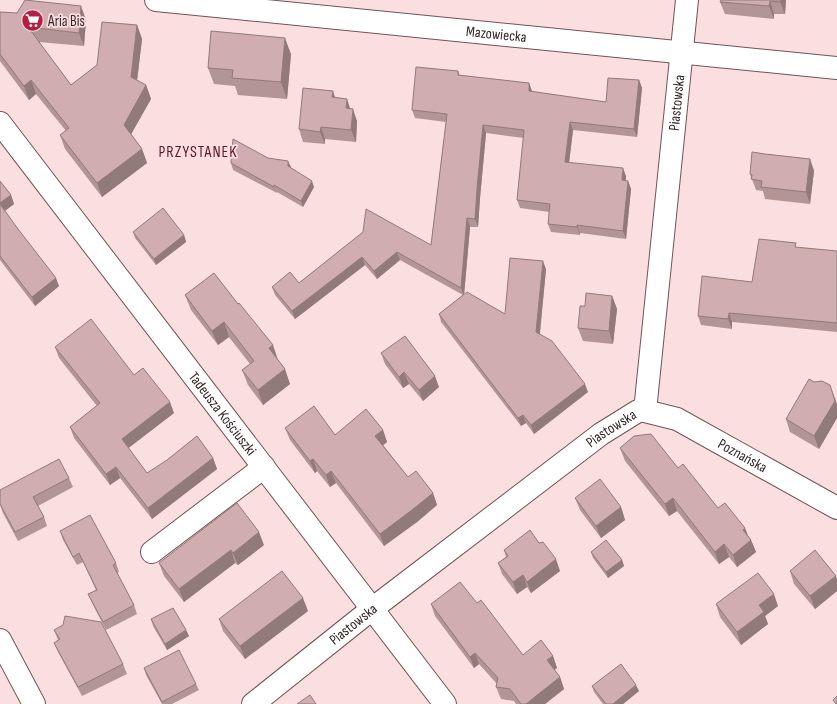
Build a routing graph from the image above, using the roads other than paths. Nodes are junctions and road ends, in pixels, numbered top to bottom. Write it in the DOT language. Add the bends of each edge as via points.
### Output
graph roads {
  1 [pos="156,0"];
  2 [pos="687,0"];
  3 [pos="682,53"];
  4 [pos="837,68"];
  5 [pos="0,123"];
  6 [pos="645,411"];
  7 [pos="264,467"];
  8 [pos="837,508"];
  9 [pos="152,552"];
  10 [pos="372,609"];
  11 [pos="0,640"];
  12 [pos="34,704"];
  13 [pos="253,704"];
  14 [pos="445,704"];
  1 -- 3 [label="street, Mazowiecka"];
  2 -- 3 [label="street, Piastowska"];
  3 -- 4 [label="street, Mazowiecka"];
  3 -- 6 [label="street, Piastowska"];
  5 -- 7 [label="street, Tadeusza Kościuszki"];
  6 -- 8 [label="street, Poznańska" via="677,419"];
  6 -- 10 [label="street, Piastowska" via="638,411 601,434"];
  7 -- 9 [label="street"];
  7 -- 10 [label="street, Tadeusza Kościuszki"];
  10 -- 13 [label="street, Piastowska"];
  10 -- 14 [label="street, Tadeusza Kościuszki"];
  11 -- 12 [label="street"];
}
